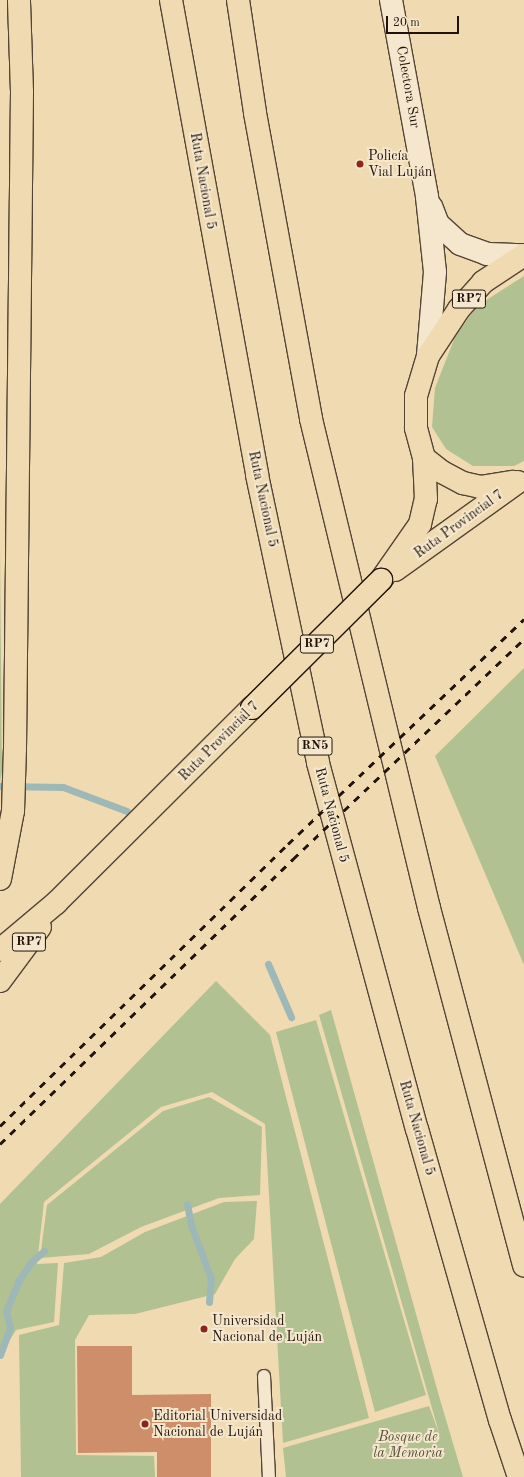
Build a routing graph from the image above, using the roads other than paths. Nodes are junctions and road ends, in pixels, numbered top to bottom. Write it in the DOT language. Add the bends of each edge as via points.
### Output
graph roads {
  1 [pos="19,0"];
  2 [pos="171,0"];
  3 [pos="238,0"];
  4 [pos="391,0"];
  5 [pos="428,197"];
  6 [pos="524,254"];
  7 [pos="428,356"];
  8 [pos="424,458"];
  9 [pos="521,481"];
  10 [pos="381,580"];
  11 [pos="0,879"];
  12 [pos="56,903"];
  13 [pos="0,950"];
  14 [pos="0,981"];
  15 [pos="524,1266"];
  16 [pos="264,1376"];
  17 [pos="269,1477"];
  18 [pos="519,1477"];
  1 -- 11 [label="main road" via="22,92 15,749 13,811"];
  2 -- 18 [label="main road, Ruta Nacional 5 / RN5" via="258,475 318,763 417,1129 500,1420"];
  3 -- 15 [label="main road" via="255,113 311,419 428,908"];
  4 -- 5 [label="street, Colectora Sur"];
  5 -- 6 [label="street, Colectora Sur" via="438,224 460,244 487,254"];
  5 -- 7 [label="street, Colectora Sur" via="434,272"];
  6 -- 7 [label="main road, RP7" via="483,282 459,310"];
  7 -- 8 [label="main road, RP7" via="416,396 416,428"];
  8 -- 9 [label="main road, RP7" via="442,472 474,486"];
  8 -- 10 [label="main road, Ruta Provincial 7 / RP7" via="426,499 420,524"];
  9 -- 10 [label="main road, Ruta Provincial 7 / RP7"];
  10 -- 12 [label="main road, Ruta Provincial 7 / RP7, bridge"];
  12 -- 13 [label="main road, Ruta Provincial 7 / RP7"];
  12 -- 14 [label="main road, Ruta Provincial 7 / RP7"];
  16 -- 17 [label="lane"];
}
